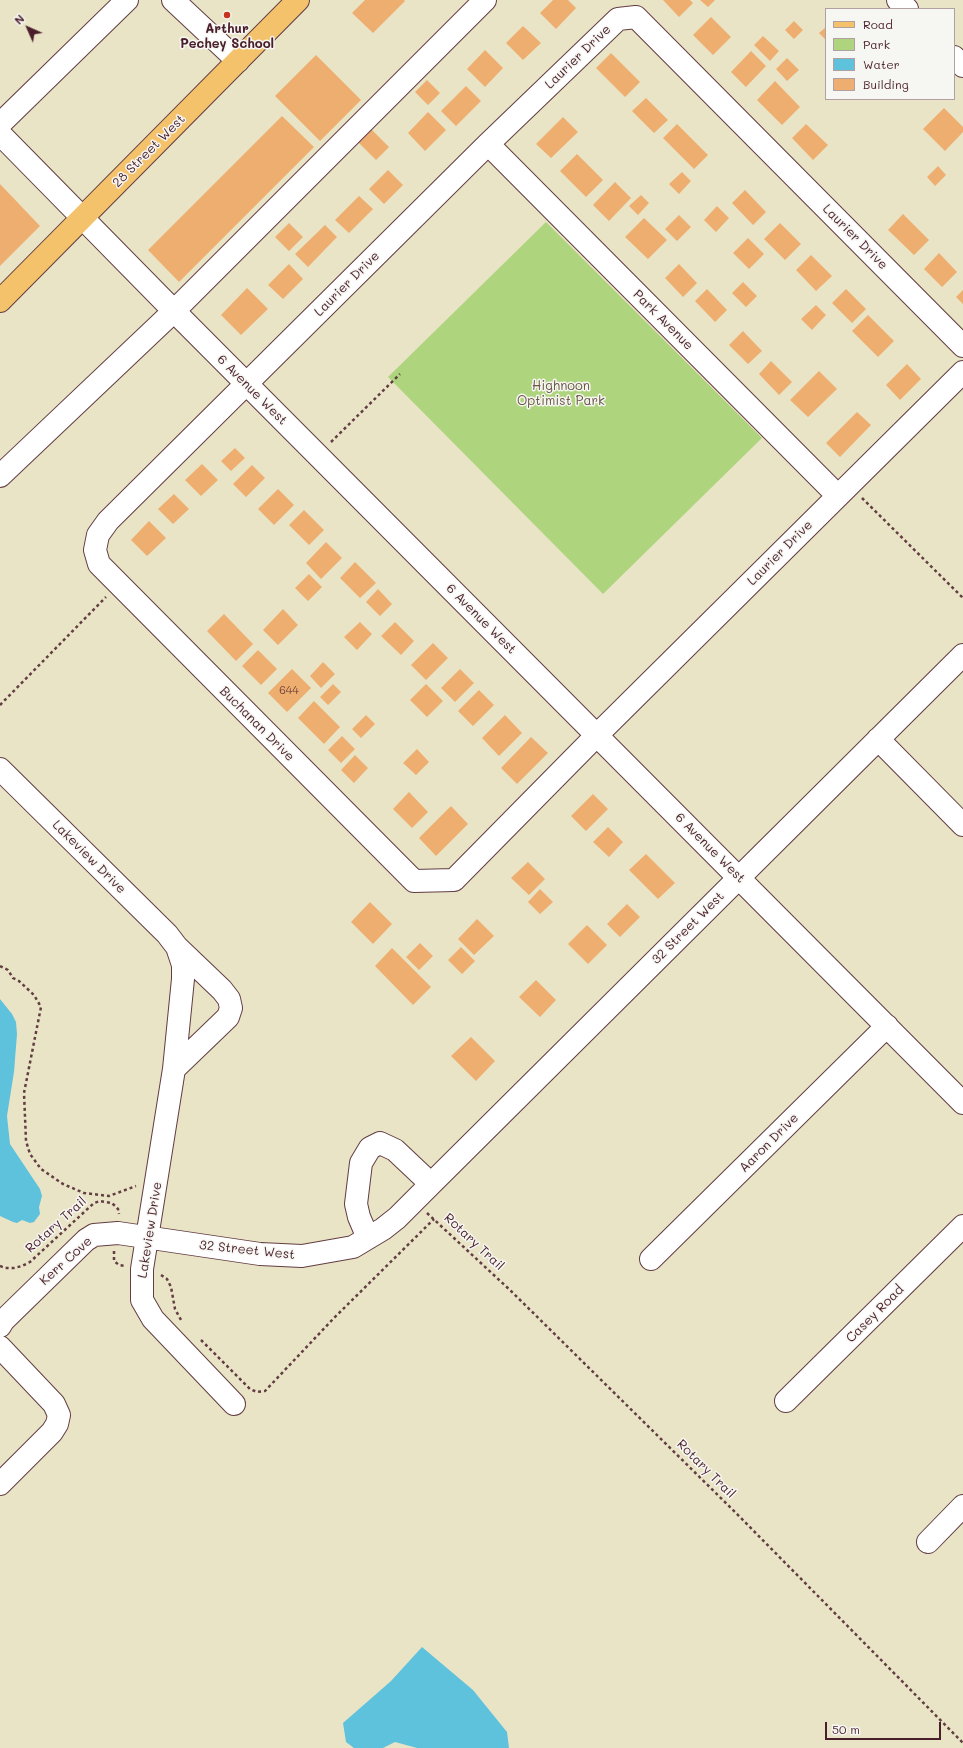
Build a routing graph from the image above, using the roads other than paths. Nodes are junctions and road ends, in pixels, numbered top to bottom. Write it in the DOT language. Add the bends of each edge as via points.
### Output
graph roads {
  1 [pos="127,0"];
  2 [pos="173,0"];
  3 [pos="298,0"];
  4 [pos="485,0"];
  5 [pos="898,0"];
  6 [pos="906,8"];
  7 [pos="955,58"];
  8 [pos="238,61"];
  9 [pos="963,66"];
  10 [pos="0,124"];
  11 [pos="0,134"];
  12 [pos="488,144"];
  13 [pos="82,218"];
  14 [pos="0,301"];
  15 [pos="174,311"];
  16 [pos="963,346"];
  17 [pos="963,372"];
  18 [pos="246,383"];
  19 [pos="0,476"];
  20 [pos="843,490"];
  21 [pos="963,655"];
  22 [pos="597,735"];
  23 [pos="878,739"];
  24 [pos="0,769"];
  25 [pos="963,825"];
  26 [pos="739,877"];
  27 [pos="177,946"];
  28 [pos="886,1026"];
  29 [pos="174,1069"];
  30 [pos="963,1103"];
  31 [pos="431,1184"];
  32 [pos="963,1226"];
  33 [pos="148,1238"];
  34 [pos="368,1238"];
  35 [pos="651,1259"];
  36 [pos="0,1326"];
  37 [pos="0,1347"];
  38 [pos="786,1401"];
  39 [pos="234,1404"];
  40 [pos="0,1484"];
  41 [pos="963,1506"];
  42 [pos="928,1542"];
  1 -- 10 [label="street"];
  2 -- 8 [label="street"];
  3 -- 8 [label="main road, 28 Street West"];
  4 -- 15 [label="street"];
  5 -- 6 [label="street"];
  7 -- 9 [label="street"];
  8 -- 13 [label="main road, 28 Street West"];
  11 -- 13 [label="street, 6 Avenue West"];
  12 -- 16 [label="street, Laurier Drive" via="618,19 636,17"];
  12 -- 18 [label="street, Laurier Drive"];
  12 -- 20 [label="street, Park Avenue"];
  13 -- 14 [label="main road, 28 Street West"];
  13 -- 15 [label="street, 6 Avenue West"];
  15 -- 18 [label="street, 6 Avenue West"];
  15 -- 19 [label="street"];
  17 -- 20 [label="street, Laurier Drive"];
  18 -- 22 [label="street, 6 Avenue West"];
  18 -- 22 [label="street, Buchanan Drive" via="108,521 98,535 95,550 99,564 414,882 454,880"];
  20 -- 22 [label="street, Laurier Drive"];
  21 -- 23 [label="street, 32 Street West"];
  22 -- 26 [label="street, 6 Avenue West"];
  23 -- 25 [label="street"];
  23 -- 26 [label="street, 32 Street West"];
  24 -- 27 [label="street, Lakeview Drive"];
  26 -- 28 [label="street, 6 Avenue West"];
  26 -- 31 [label="street, 32 Street West"];
  27 -- 29 [label="street, Lakeview Drive" via="183,965 183,979"];
  27 -- 29 [label="street, Lakeview Drive" via="230,998 231,1008 228,1018"];
  28 -- 30 [label="street, 6 Avenue West"];
  28 -- 35 [label="street, Aaron Drive"];
  29 -- 33 [label="street, Lakeview Drive"];
  31 -- 34 [label="street, 32 Street West" via="397,1218"];
  31 -- 34 [label="street" via="395,1150 380,1143 370,1148 361,1163 356,1204"];
  32 -- 38 [label="street, Casey Road"];
  33 -- 34 [label="street, 32 Street West" via="260,1254 294,1256 353,1247"];
  33 -- 36 [label="street, Kerr Cove" via="118,1233 94,1235"];
  33 -- 39 [label="street, Lakeview Drive" via="142,1268 142,1300 146,1310"];
  37 -- 40 [label="street" via="54,1404 59,1415 52,1432"];
  41 -- 42 [label="street"];
}
